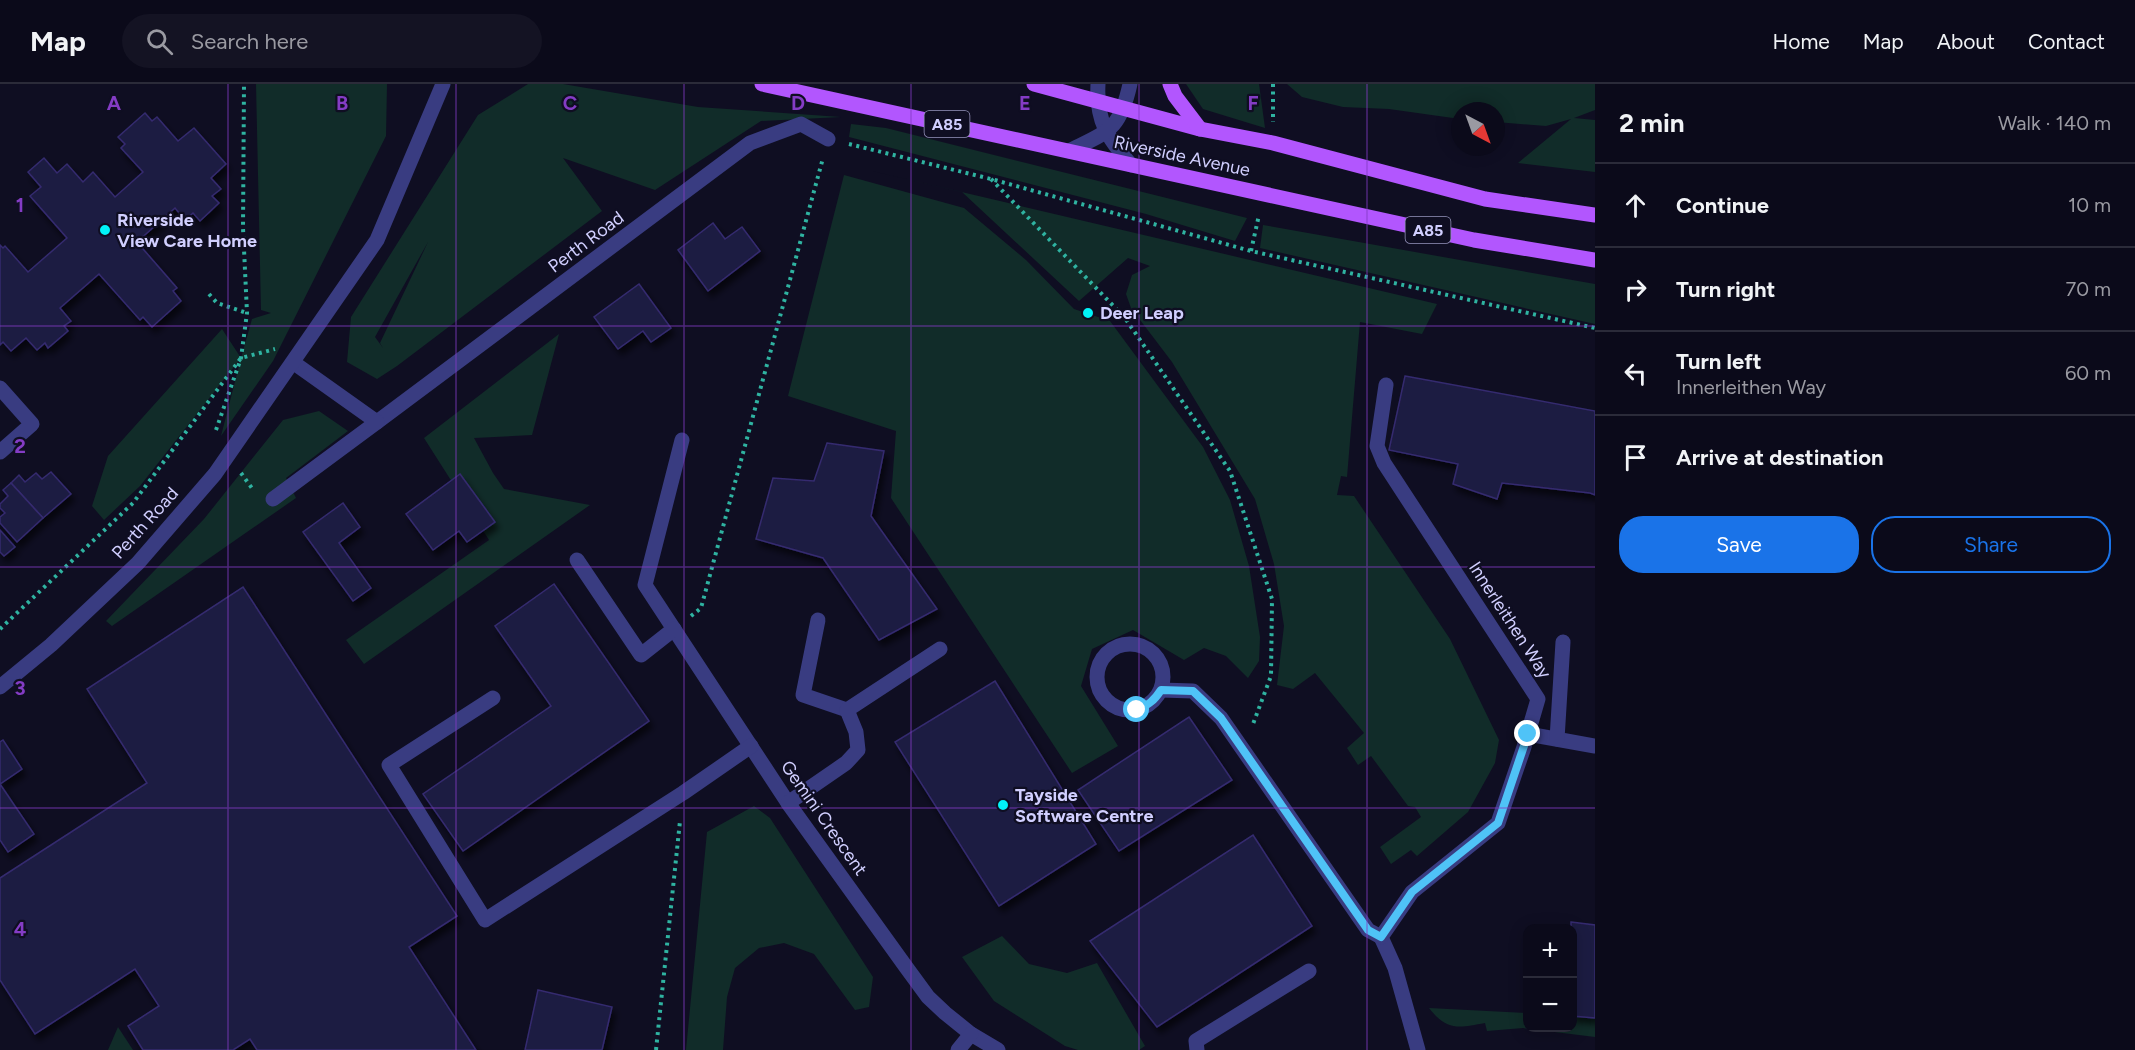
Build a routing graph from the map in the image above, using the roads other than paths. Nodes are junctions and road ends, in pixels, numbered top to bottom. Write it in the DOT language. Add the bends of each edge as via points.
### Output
graph roads {
  1 [pos="443,84"];
  2 [pos="762,84"];
  3 [pos="1034,84"];
  4 [pos="1098,84"];
  5 [pos="1130,84"];
  6 [pos="1170,84"];
  7 [pos="1097,101"];
  8 [pos="1125,108"];
  9 [pos="1200,129"];
  10 [pos="1105,132"];
  11 [pos="828,139"];
  12 [pos="1069,151"];
  13 [pos="1131,165"];
  14 [pos="1595,214"];
  15 [pos="1595,260"];
  16 [pos="294,363"];
  17 [pos="1386,385"];
  18 [pos="0,388"];
  19 [pos="377,422"];
  20 [pos="682,440"];
  21 [pos="0,452"];
  22 [pos="273,499"];
  23 [pos="577,560"];
  24 [pos="818,620"];
  25 [pos="674,629"];
  26 [pos="1563,642"];
  27 [pos="940,649"];
  28 [pos="0,687"];
  29 [pos="1161,690"];
  30 [pos="493,698"];
  31 [pos="847,710"];
  32 [pos="1528,734"];
  33 [pos="1557,739"];
  34 [pos="751,746"];
  35 [pos="1595,746"];
  36 [pos="788,803"];
  37 [pos="1381,937"];
  38 [pos="1309,971"];
  39 [pos="971,1034"];
  40 [pos="958,1050"];
  41 [pos="998,1050"];
  42 [pos="1197,1050"];
  43 [pos="1418,1050"];
  1 -- 16 [label="street, Perth Road" via="377,240"];
  2 -- 12 [label="main road, Riverside Avenue / A85"];
  3 -- 7 [label="main road, Riverside Avenue / A85"];
  4 -- 7 [label="street"];
  5 -- 8 [label="street"];
  6 -- 9 [label="main road"];
  7 -- 8 [label="main road, Riverside Avenue / A85"];
  7 -- 10 [label="street"];
  8 -- 9 [label="main road, Riverside Avenue / A85"];
  8 -- 10 [label="street" via="1119,120"];
  9 -- 14 [label="main road, Riverside Avenue / A85" via="1273,143 1485,199"];
  10 -- 12 [label="street"];
  10 -- 13 [label="street"];
  11 -- 19 [label="street, Perth Road" via="801,124 750,143"];
  12 -- 13 [label="main road, Riverside Avenue / A85"];
  13 -- 15 [label="main road, Riverside Avenue / A85" via="1474,240"];
  16 -- 19 [label="street"];
  16 -- 28 [label="street, Perth Road" via="215,474 138,563"];
  17 -- 32 [label="street, Innerleithen Way" via="1377,446 1384,463 1538,699"];
  18 -- 21 [label="street" via="32,424"];
  19 -- 22 [label="street, Perth Road"];
  20 -- 25 [label="street, Gemini Crescent" via="645,585"];
  23 -- 25 [label="street" via="641,655"];
  24 -- 31 [label="street" via="803,695"];
  25 -- 34 [label="street, Gemini Crescent"];
  26 -- 33 [label="street"];
  27 -- 31 [label="street"];
  29 -- 29 [label="street" via="1155,700 1137,710 1125,710 1110,703 1098,682 1102,660 1122,645 1144,647 1162,667"];
  29 -- 37 [label="street" via="1193,691 1221,718 1368,930"];
  30 -- 34 [label="street" via="389,765 486,920"];
  31 -- 36 [label="street" via="858,750 846,763"];
  32 -- 33 [label="street"];
  32 -- 37 [label="street, Innerleithen Way" via="1498,823 1412,892"];
  33 -- 35 [label="street"];
  34 -- 36 [label="street, Gemini Crescent"];
  36 -- 39 [label="street, Gemini Crescent" via="928,996"];
  37 -- 43 [label="street" via="1395,968"];
  38 -- 42 [label="street" via="1196,1041"];
  39 -- 40 [label="street"];
  39 -- 41 [label="street, Gemini Crescent"];
}
